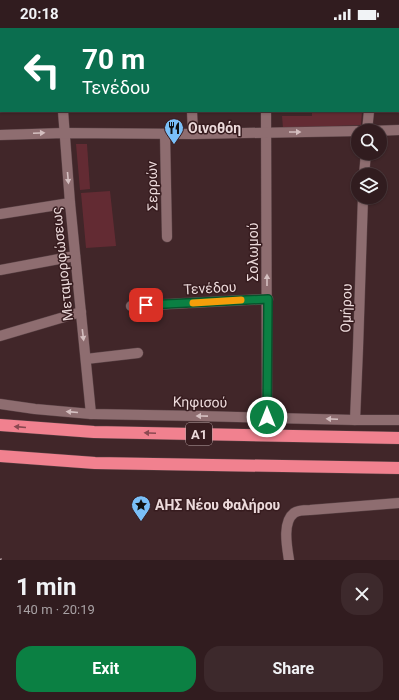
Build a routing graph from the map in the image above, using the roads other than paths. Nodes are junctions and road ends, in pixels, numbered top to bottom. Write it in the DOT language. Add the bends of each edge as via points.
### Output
graph roads {
  1 [pos="63,112"];
  2 [pos="192,112"];
  3 [pos="266,112"];
  4 [pos="369,112"];
  5 [pos="368,124"];
  6 [pos="387,130"];
  7 [pos="399,130"];
  8 [pos="351,131"];
  9 [pos="267,132"];
  10 [pos="64,133"];
  11 [pos="165,134"];
  12 [pos="193,134"];
  13 [pos="0,135"];
  14 [pos="70,204"];
  15 [pos="363,204"];
  16 [pos="0,214"];
  17 [pos="167,237"];
  18 [pos="75,256"];
  19 [pos="0,270"];
  20 [pos="268,299"];
  21 [pos="131,306"];
  22 [pos="80,312"];
  23 [pos="0,336"];
  24 [pos="138,354"];
  25 [pos="86,359"];
  26 [pos="0,404"];
  27 [pos="91,414"];
  28 [pos="267,417"];
  29 [pos="355,420"];
  30 [pos="399,420"];
  31 [pos="0,425"];
  32 [pos="399,438"];
  33 [pos="0,456"];
  34 [pos="399,468"];
  35 [pos="399,503"];
  36 [pos="289,560"];
  1 -- 10 [label="street, Μεταμορφώσεως"];
  2 -- 12 [label="street"];
  3 -- 9 [label="street, Σολωμού"];
  4 -- 5 [label="street"];
  6 -- 7 [label="street"];
  9 -- 8 [label="street, one-way"];
  9 -- 12 [label="street"];
  20 -- 9 [label="street, Σολωμού, one-way"];
  10 -- 11 [label="street"];
  13 -- 10 [label="street, one-way"];
  10 -- 14 [label="street, Μεταμορφώσεως, one-way"];
  11 -- 12 [label="street"];
  11 -- 17 [label="street, Σερρών"];
  14 -- 16 [label="street"];
  14 -- 18 [label="street, Μεταμορφώσεως"];
  15 -- 29 [label="street, Ομήρου"];
  18 -- 19 [label="street"];
  18 -- 22 [label="street, Μεταμορφώσεως"];
  20 -- 21 [label="street, Τενέδου"];
  20 -- 28 [label="street, Σολωμού"];
  22 -- 23 [label="street"];
  22 -- 25 [label="street, Μεταμορφώσεως, one-way"];
  24 -- 25 [label="street"];
  25 -- 27 [label="street, Μεταμορφώσεως"];
  27 -- 26 [label="street, Κηφισού, one-way"];
  28 -- 27 [label="street, Κηφισού, one-way"];
  29 -- 28 [label="street, Κηφισού, one-way"];
  29 -- 30 [label="street, Κηφισού"];
  32 -- 31 [label="highway, Α1, one-way" via="94,432"];
  33 -- 34 [label="highway, Α1" via="95,462"];
  35 -- 36 [label="street" via="294,513 286,527"];
}
